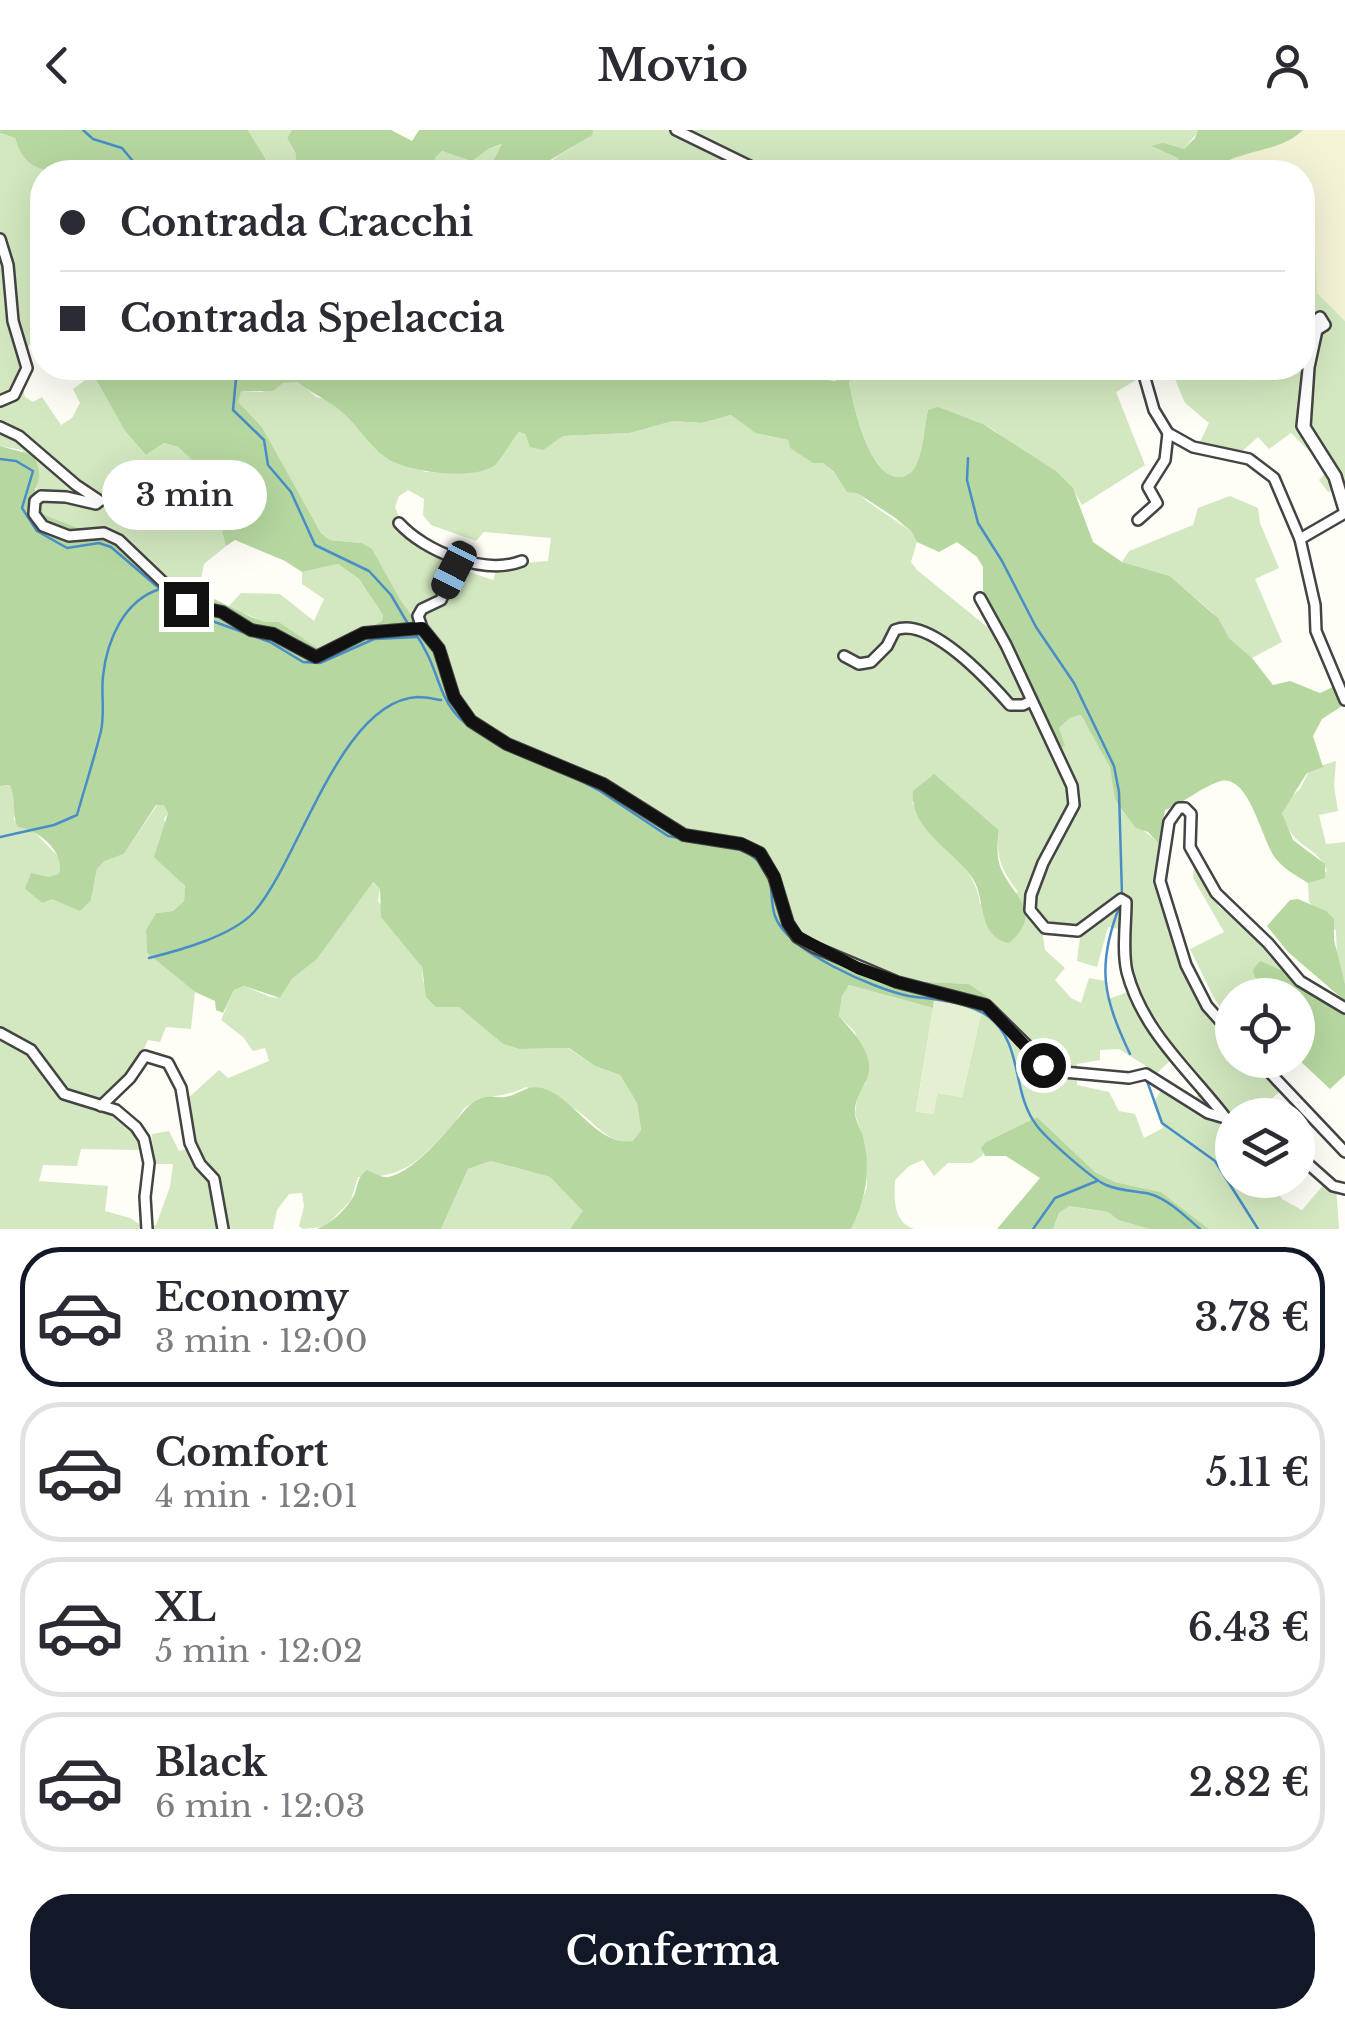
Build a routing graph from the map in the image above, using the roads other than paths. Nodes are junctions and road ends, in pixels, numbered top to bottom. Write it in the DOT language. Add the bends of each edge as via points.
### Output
graph roads {
  1 [pos="676,130"];
  2 [pos="726,160"];
  3 [pos="0,239"];
  4 [pos="1315,321"];
  5 [pos="1315,339"];
  6 [pos="1145,380"];
  7 [pos="1307,380"];
  8 [pos="1308,380"];
  9 [pos="0,401"];
  10 [pos="0,427"];
  11 [pos="1168,433"];
  12 [pos="1345,511"];
  13 [pos="1138,520"];
  14 [pos="399,523"];
  15 [pos="1300,540"];
  16 [pos="459,557"];
  17 [pos="522,561"];
  18 [pos="980,598"];
  19 [pos="416,629"];
  20 [pos="844,656"];
  21 [pos="1345,657"];
  22 [pos="1332,667"];
  23 [pos="1345,700"];
  24 [pos="1031,701"];
  25 [pos="1298,978"];
  26 [pos="1315,990"];
  27 [pos="1345,1008"];
  28 [pos="1215,1015"];
  29 [pos="0,1033"];
  30 [pos="1275,1078"];
  31 [pos="1215,1104"];
  32 [pos="100,1106"];
  33 [pos="1215,1116"];
  34 [pos="1345,1152"];
  35 [pos="1315,1170"];
  36 [pos="1345,1189"];
  37 [pos="148,1229"];
  38 [pos="223,1229"];
  1 -- 2 [label="street"];
  3 -- 9 [label="street" via="28,368 14,396"];
  4 -- 5 [label="street" via="1320,317 1324,324"];
  6 -- 11 [label="street"];
  7 -- 12 [label="street" via="1302,426 1334,477"];
  8 -- 12 [label="street" via="1305,426 1336,476"];
  10 -- 19 [label="street" via="100,501 41,496 34,514 43,526 69,536 104,533 119,540 186,604 222,612 316,657 364,633"];
  11 -- 13 [label="street" via="1165,460 1148,487 1156,503"];
  11 -- 15 [label="street" via="1264,468 1282,492"];
  12 -- 15 [label="street"];
  14 -- 16 [label="street" via="430,550"];
  15 -- 22 [label="street" via="1316,631"];
  16 -- 17 [label="street" via="486,564"];
  16 -- 19 [label="street" via="440,600 419,612"];
  18 -- 24 [label="street"];
  19 -- 33 [label="street" via="439,649 454,697 471,721 507,744 603,784 684,835 760,853 788,923 814,947 897,982 986,1005 1053,1072 1146,1074"];
  20 -- 24 [label="street" via="871,662 902,627 958,653 1010,705"];
  21 -- 22 [label="street"];
  22 -- 23 [label="street"];
  24 -- 31 [label="street" via="1072,786 1074,805 1043,863 1030,910 1044,928 1078,931 1121,899 1126,902 1126,969 1143,1014"];
  25 -- 28 [label="street" via="1216,893 1190,848 1191,814 1179,808 1169,822 1160,881 1186,965"];
  26 -- 27 [label="street"];
  29 -- 32 [label="street" via="31,1050 64,1094"];
  30 -- 34 [label="street"];
  32 -- 37 [label="street" via="126,1116 144,1138"];
  32 -- 38 [label="street" via="146,1056 168,1063 190,1143 214,1179"];
  35 -- 36 [label="street"];
}
